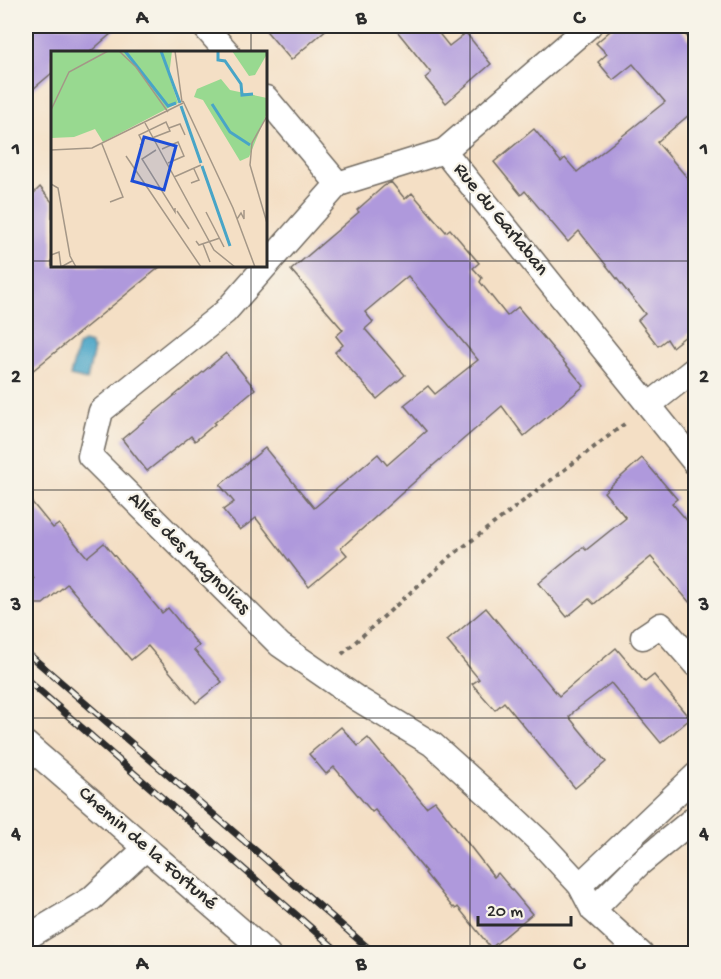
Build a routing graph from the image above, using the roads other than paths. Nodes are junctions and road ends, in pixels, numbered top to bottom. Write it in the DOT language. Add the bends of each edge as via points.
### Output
graph roads {
  1 [pos="204,26"];
  2 [pos="589,26"];
  3 [pos="226,51"];
  4 [pos="267,99"];
  5 [pos="444,150"];
  6 [pos="338,184"];
  7 [pos="267,264"];
  8 [pos="265,267"];
  9 [pos="696,368"];
  10 [pos="649,405"];
  11 [pos="696,464"];
  12 [pos="643,637"];
  13 [pos="696,665"];
  14 [pos="26,744"];
  15 [pos="696,775"];
  16 [pos="696,817"];
  17 [pos="146,848"];
  18 [pos="580,885"];
  19 [pos="593,910"];
  20 [pos="26,938"];
  21 [pos="268,954"];
  22 [pos="640,954"];
  1 -- 3 [label="street"];
  2 -- 5 [label="street"];
  4 -- 6 [label="street"];
  5 -- 6 [label="street, Rue du Garlaban"];
  5 -- 10 [label="street, Rue du Garlaban"];
  6 -- 7 [label="street, Allée des Magnolias"];
  8 -- 18 [label="street, Allée des Magnolias" via="225,312 101,411 90,456 280,645 432,744 542,844"];
  9 -- 10 [label="street"];
  10 -- 11 [label="street, Rue du Garlaban"];
  12 -- 13 [label="street" via="661,625"];
  14 -- 17 [label="street, Chemin de la Fortuné"];
  15 -- 18 [label="street"];
  16 -- 19 [label="street" via="639,864"];
  17 -- 20 [label="street" via="91,899"];
  17 -- 21 [label="street, Chemin de la Fortuné"];
  18 -- 19 [label="street, Allée des Magnolias"];
  19 -- 22 [label="street, Allée des Magnolias"];
}
